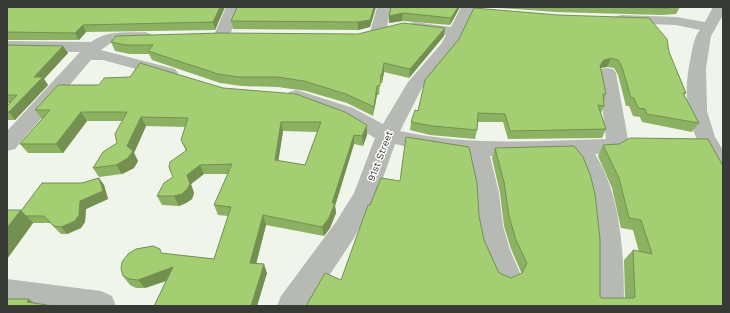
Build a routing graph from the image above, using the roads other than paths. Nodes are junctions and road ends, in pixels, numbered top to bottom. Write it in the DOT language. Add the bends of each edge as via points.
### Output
graph roads {
  1 [pos="233,7"];
  2 [pos="384,7"];
  3 [pos="617,7"];
  4 [pos="720,7"];
  5 [pos="472,9"];
  6 [pos="606,19"];
  7 [pos="627,20"];
  8 [pos="710,28"];
  9 [pos="378,32"];
  10 [pos="456,32"];
  11 [pos="222,36"];
  12 [pos="362,36"];
  13 [pos="162,37"];
  14 [pos="7,46"];
  15 [pos="90,51"];
  16 [pos="607,73"];
  17 [pos="183,77"];
  18 [pos="281,95"];
  19 [pos="387,135"];
  20 [pos="7,144"];
  21 [pos="575,147"];
  22 [pos="478,150"];
  23 [pos="723,170"];
  24 [pos="506,273"];
  25 [pos="7,293"];
  26 [pos="101,306"];
  27 [pos="292,306"];
  28 [pos="609,306"];
  1 -- 11 [label="street"];
  2 -- 9 [label="street"];
  3 -- 7 [label="street"];
  4 -- 8 [label="street"];
  5 -- 10 [label="street, 91st Street"];
  6 -- 7 [label="street"];
  7 -- 8 [label="street" via="676,21"];
  8 -- 23 [label="street" via="703,36 697,68 697,111 705,137"];
  9 -- 10 [label="street" via="395,27"];
  9 -- 12 [label="street"];
  10 -- 19 [label="street, 91st Street" via="448,46 414,86"];
  13 -- 15 [label="street" via="109,38"];
  14 -- 15 [label="street"];
  15 -- 17 [label="street"];
  15 -- 20 [label="street"];
  16 -- 21 [label="street" via="617,138 614,144 609,146"];
  18 -- 19 [label="street" via="326,105 363,120"];
  19 -- 22 [label="street" via="437,146"];
  19 -- 27 [label="street, 91st Street" via="364,195 345,230"];
  21 -- 22 [label="street"];
  21 -- 28 [label="street" via="585,156 600,193 610,285"];
  22 -- 24 [label="street" via="487,193 490,226 496,250"];
  25 -- 26 [label="street"];
}
